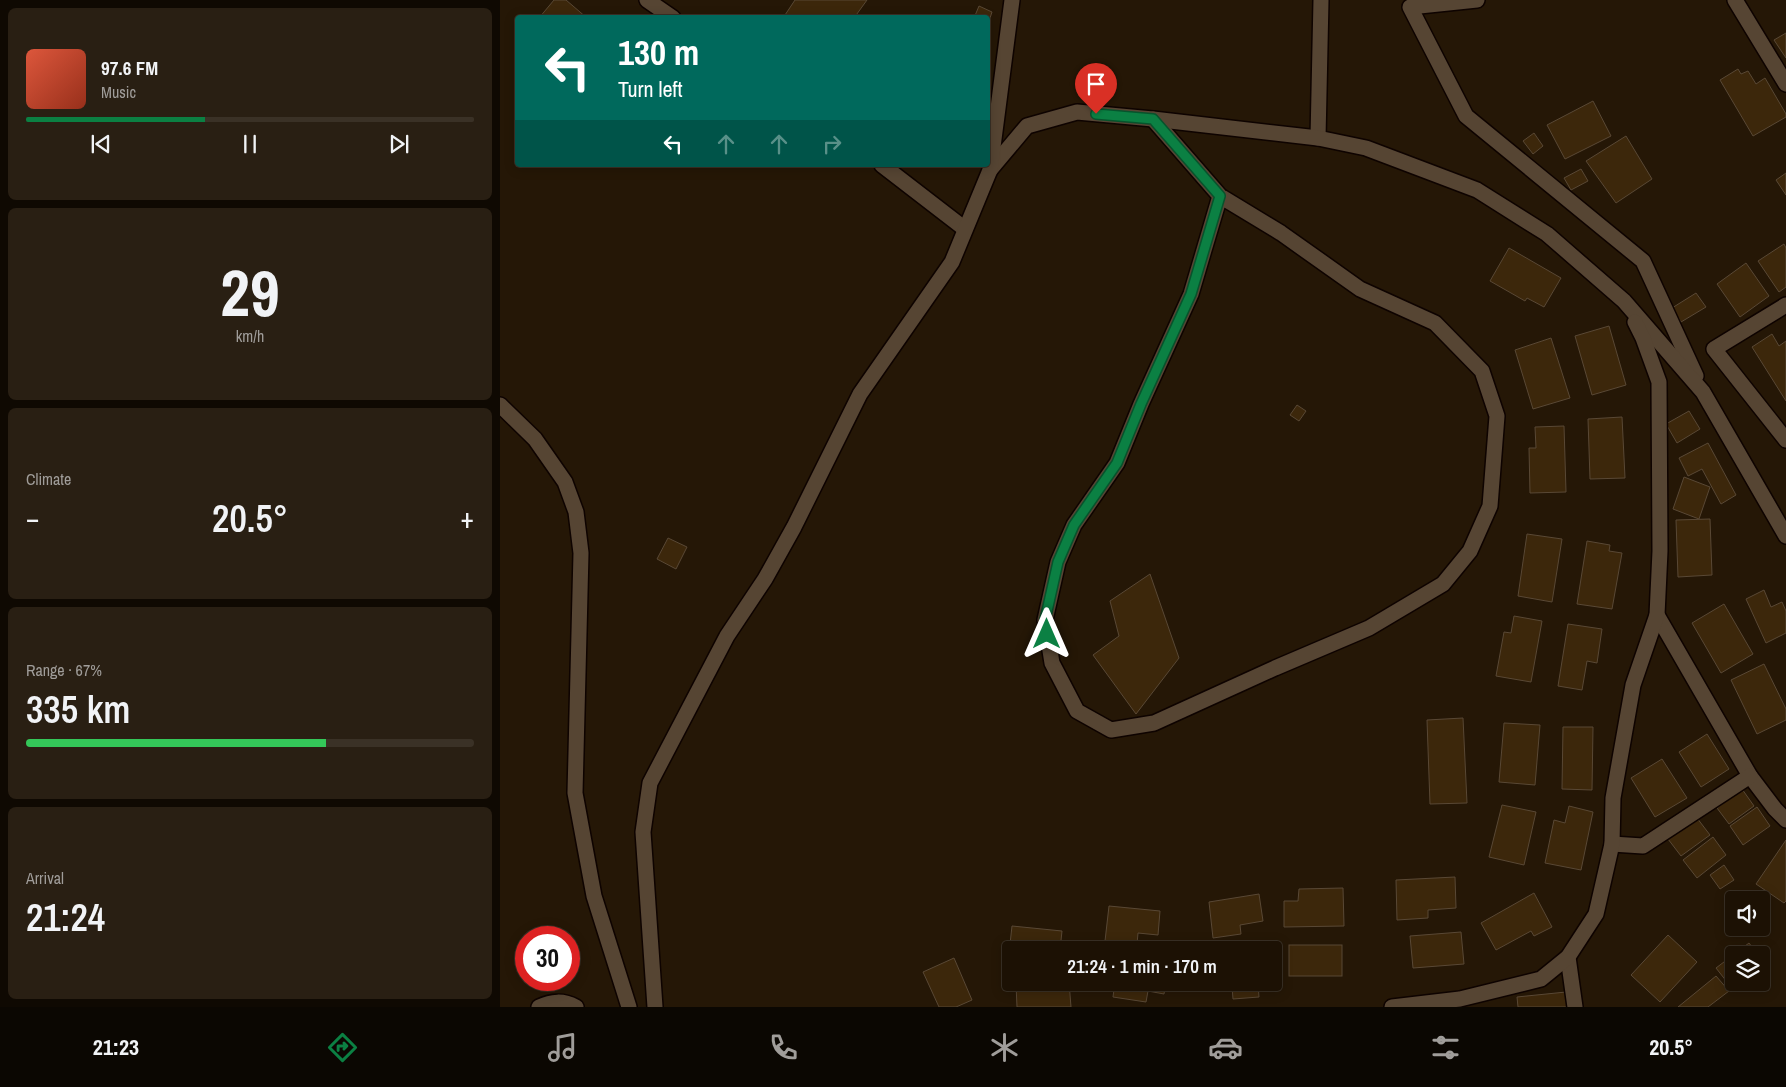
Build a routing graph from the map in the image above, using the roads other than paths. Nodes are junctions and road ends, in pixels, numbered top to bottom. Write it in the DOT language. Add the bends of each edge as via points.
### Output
graph roads {
  1 [pos="648,0"];
  2 [pos="1012,0"];
  3 [pos="1321,0"];
  4 [pos="1477,0"];
  5 [pos="1735,0"];
  6 [pos="669,15"];
  7 [pos="1786,84"];
  8 [pos="1153,119"];
  9 [pos="1318,138"];
  10 [pos="885,167"];
  11 [pos="990,170"];
  12 [pos="1220,196"];
  13 [pos="965,229"];
  14 [pos="1624,301"];
  15 [pos="1786,306"];
  16 [pos="1704,392"];
  17 [pos="500,405"];
  18 [pos="1786,440"];
  19 [pos="1786,536"];
  20 [pos="1657,614"];
  21 [pos="1750,776"];
  22 [pos="1786,820"];
  23 [pos="1612,844"];
  24 [pos="1568,957"];
  25 [pos="539,1007"];
  26 [pos="576,1007"];
  27 [pos="629,1007"];
  28 [pos="655,1007"];
  29 [pos="1392,1007"];
  30 [pos="1575,1007"];
  1 -- 6 [label="street"];
  2 -- 11 [label="street"];
  3 -- 9 [label="street"];
  4 -- 16 [label="street" via="1410,7 1466,116 1643,261"];
  5 -- 7 [label="street"];
  8 -- 9 [label="street"];
  8 -- 11 [label="street" via="1077,112 1027,126"];
  8 -- 12 [label="street"];
  9 -- 14 [label="street" via="1366,148 1477,190 1547,234"];
  10 -- 13 [label="street"];
  11 -- 13 [label="street"];
  12 -- 12 [label="street" via="1281,233 1360,289 1435,323 1482,371 1497,416 1490,506 1470,551 1443,584 1386,618 1154,723 1111,730 1077,711 1052,663 1045,620 1058,562 1074,525 1117,463 1191,294"];
  13 -- 28 [label="street" via="952,262 860,394 794,527 765,579 727,636 650,783 643,832"];
  14 -- 16 [label="street"];
  14 -- 20 [label="street" via="1643,338 1658,382 1660,551"];
  15 -- 18 [label="street" via="1714,349"];
  16 -- 19 [label="street"];
  17 -- 27 [label="street" via="535,439 565,482 576,512 581,553 575,793 594,896"];
  20 -- 21 [label="street"];
  20 -- 23 [label="street" via="1633,685 1613,798"];
  21 -- 22 [label="street"];
  21 -- 23 [label="street" via="1643,846"];
  23 -- 24 [label="street" via="1596,914"];
  24 -- 29 [label="street" via="1541,979 1460,999"];
  24 -- 30 [label="street"];
  25 -- 26 [label="street" via="550,1002"];
}
